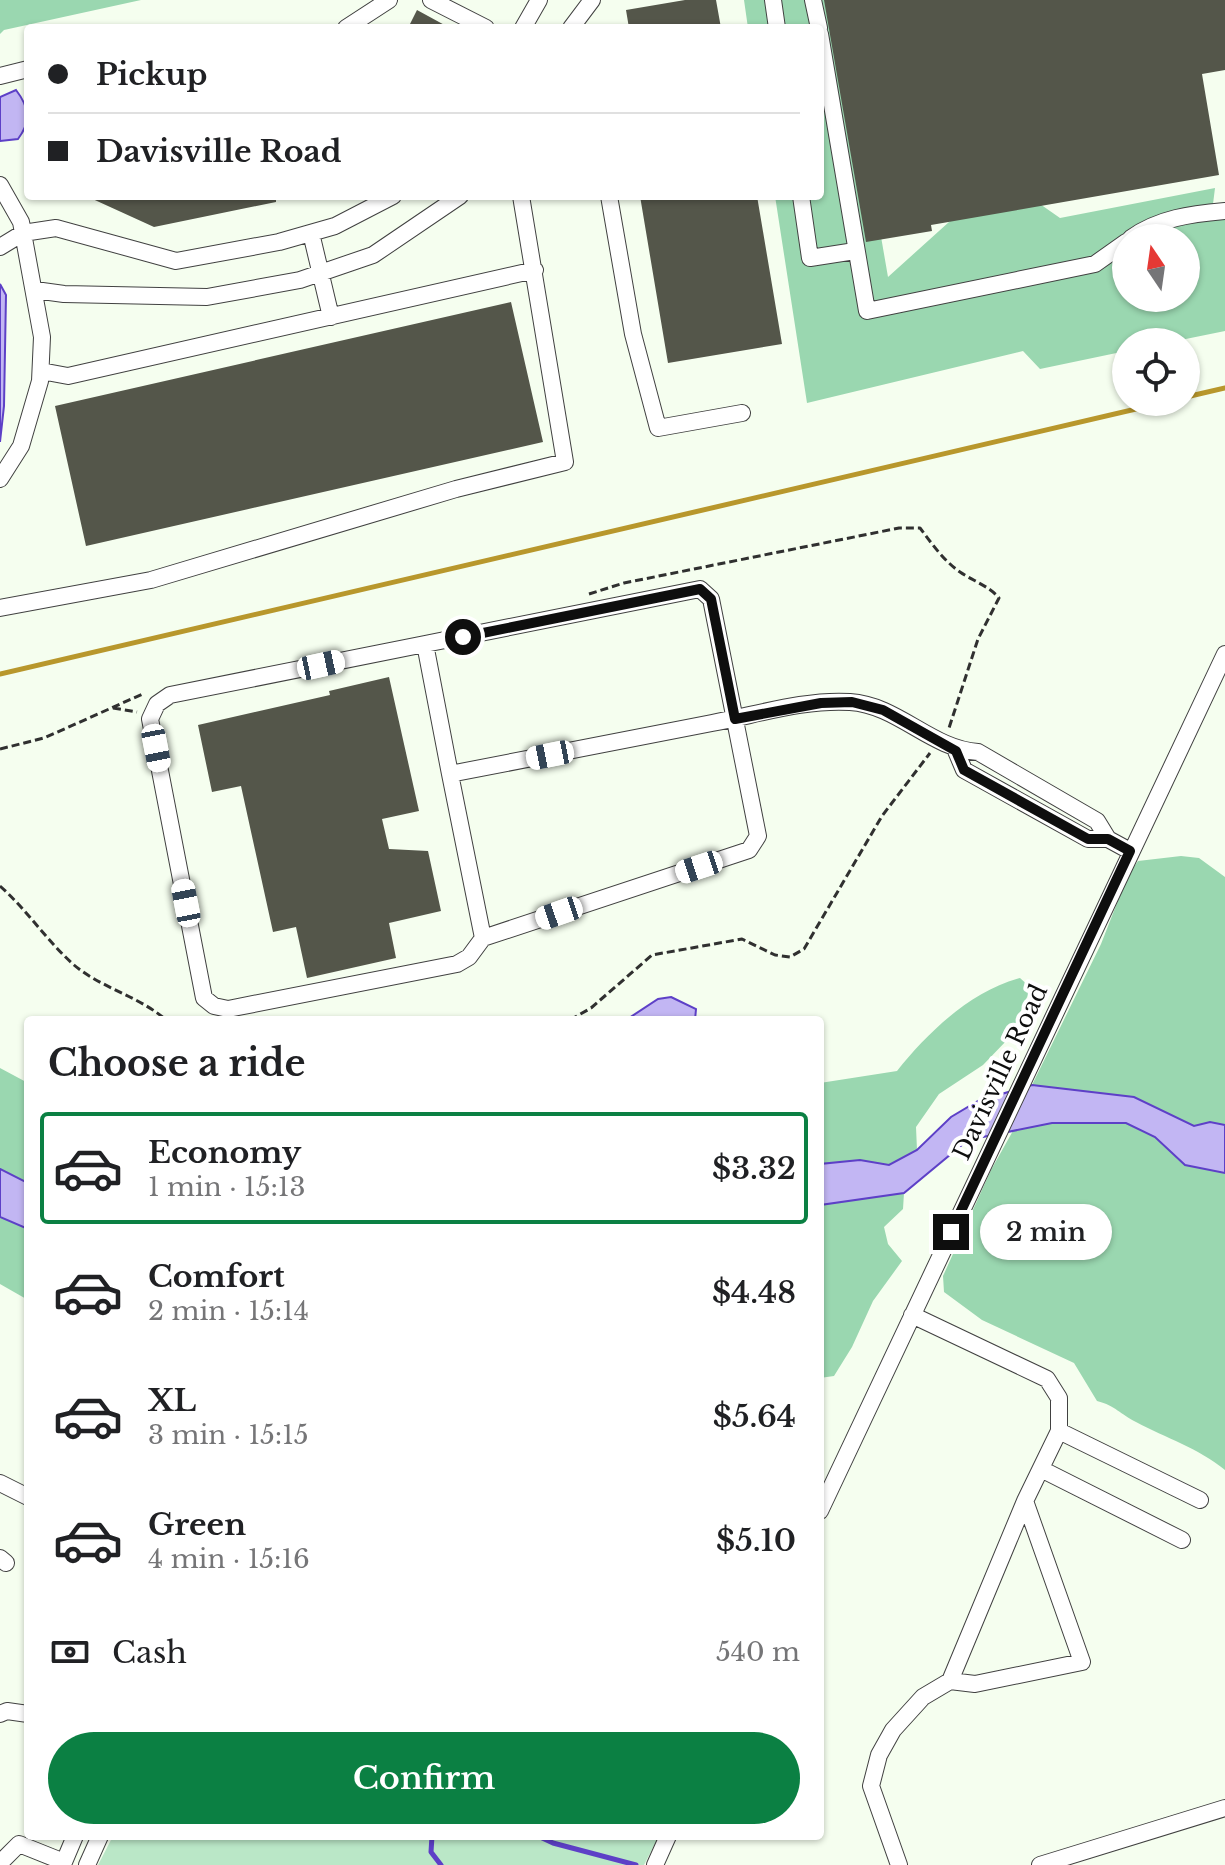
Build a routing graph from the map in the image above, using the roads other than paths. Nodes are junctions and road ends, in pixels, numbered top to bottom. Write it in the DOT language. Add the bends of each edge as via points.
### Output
graph roads {
  1 [pos="389,0"];
  2 [pos="431,0"];
  3 [pos="539,0"];
  4 [pos="592,0"];
  5 [pos="773,0"];
  6 [pos="813,0"];
  7 [pos="352,24"];
  8 [pos="478,24"];
  9 [pos="525,24"];
  10 [pos="574,24"];
  11 [pos="776,24"];
  12 [pos="818,24"];
  13 [pos="824,59"];
  14 [pos="24,70"];
  15 [pos="0,76"];
  16 [pos="0,185"];
  17 [pos="385,200"];
  18 [pos="454,200"];
  19 [pos="522,200"];
  20 [pos="610,200"];
  21 [pos="802,200"];
  22 [pos="1225,211"];
  23 [pos="1157,224"];
  24 [pos="23,233"];
  25 [pos="311,233"];
  26 [pos="0,247"];
  27 [pos="855,251"];
  28 [pos="1112,252"];
  29 [pos="535,270"];
  30 [pos="321,273"];
  31 [pos="35,290"];
  32 [pos="331,317"];
  33 [pos="41,371"];
  34 [pos="742,413"];
  35 [pos="0,479"];
  36 [pos="0,608"];
  37 [pos="425,644"];
  38 [pos="1225,654"];
  39 [pos="735,719"];
  40 [pos="450,774"];
  41 [pos="1130,851"];
  42 [pos="483,938"];
  43 [pos="912,1315"];
  44 [pos="1059,1431"];
  45 [pos="1041,1469"];
  46 [pos="0,1483"];
  47 [pos="24,1495"];
  48 [pos="1200,1500"];
  49 [pos="1025,1501"];
  50 [pos="824,1502"];
  51 [pos="1182,1540"];
  52 [pos="950,1681"];
  53 [pos="24,1713"];
  54 [pos="0,1714"];
  55 [pos="1225,1808"];
  56 [pos="73,1840"];
  57 [pos="98,1840"];
  58 [pos="666,1840"];
  59 [pos="656,1861"];
  60 [pos="0,1863"];
  61 [pos="63,1864"];
  62 [pos="87,1865"];
  63 [pos="899,1865"];
  64 [pos="1040,1865"];
  1 -- 7 [label="street"];
  2 -- 8 [label="street"];
  3 -- 9 [label="street"];
  4 -- 10 [label="street"];
  5 -- 11 [label="street"];
  6 -- 12 [label="street"];
  13 -- 27 [label="street"];
  14 -- 15 [label="street"];
  16 -- 24 [label="street"];
  17 -- 25 [label="street"];
  18 -- 30 [label="street" via="373,255"];
  19 -- 29 [label="street"];
  20 -- 34 [label="street" via="633,334 658,428"];
  21 -- 27 [label="street" via="810,258"];
  22 -- 23 [label="street"];
  24 -- 25 [label="street" via="56,228 176,261"];
  24 -- 26 [label="street"];
  24 -- 31 [label="street"];
  25 -- 30 [label="street"];
  27 -- 28 [label="street" via="867,311 1095,264"];
  29 -- 32 [label="street"];
  29 -- 36 [label="street" via="565,462 151,580"];
  30 -- 31 [label="street" via="207,297"];
  30 -- 32 [label="street"];
  31 -- 33 [label="street"];
  32 -- 33 [label="street" via="68,376"];
  33 -- 35 [label="street" via="21,446"];
  37 -- 39 [label="street" via="700,589 711,599"];
  37 -- 40 [label="street"];
  37 -- 42 [label="street" via="170,695 157,704 150,719 204,998 228,1009 457,964"];
  38 -- 41 [label="street, Davisville Road"];
  39 -- 40 [label="street"];
  39 -- 41 [label="street" via="821,703 852,702 883,710 956,751 964,770 1088,839 1108,839"];
  39 -- 42 [label="street" via="758,836 749,850"];
  40 -- 42 [label="street"];
  41 -- 43 [label="street, Davisville Road"];
  43 -- 44 [label="street" via="1047,1379 1059,1398"];
  43 -- 50 [label="street, Davisville Road"];
  44 -- 45 [label="street"];
  44 -- 48 [label="street"];
  45 -- 49 [label="street"];
  45 -- 51 [label="street"];
  46 -- 47 [label="street"];
  49 -- 52 [label="street"];
  49 -- 52 [label="street" via="1082,1662 975,1684"];
  52 -- 63 [label="street" via="923,1697 879,1755 871,1786"];
  53 -- 54 [label="street"];
  55 -- 64 [label="street"];
  56 -- 61 [label="street"];
  57 -- 62 [label="street"];
  58 -- 59 [label="street"];
  60 -- 61 [label="street" via="19,1844"];
}
